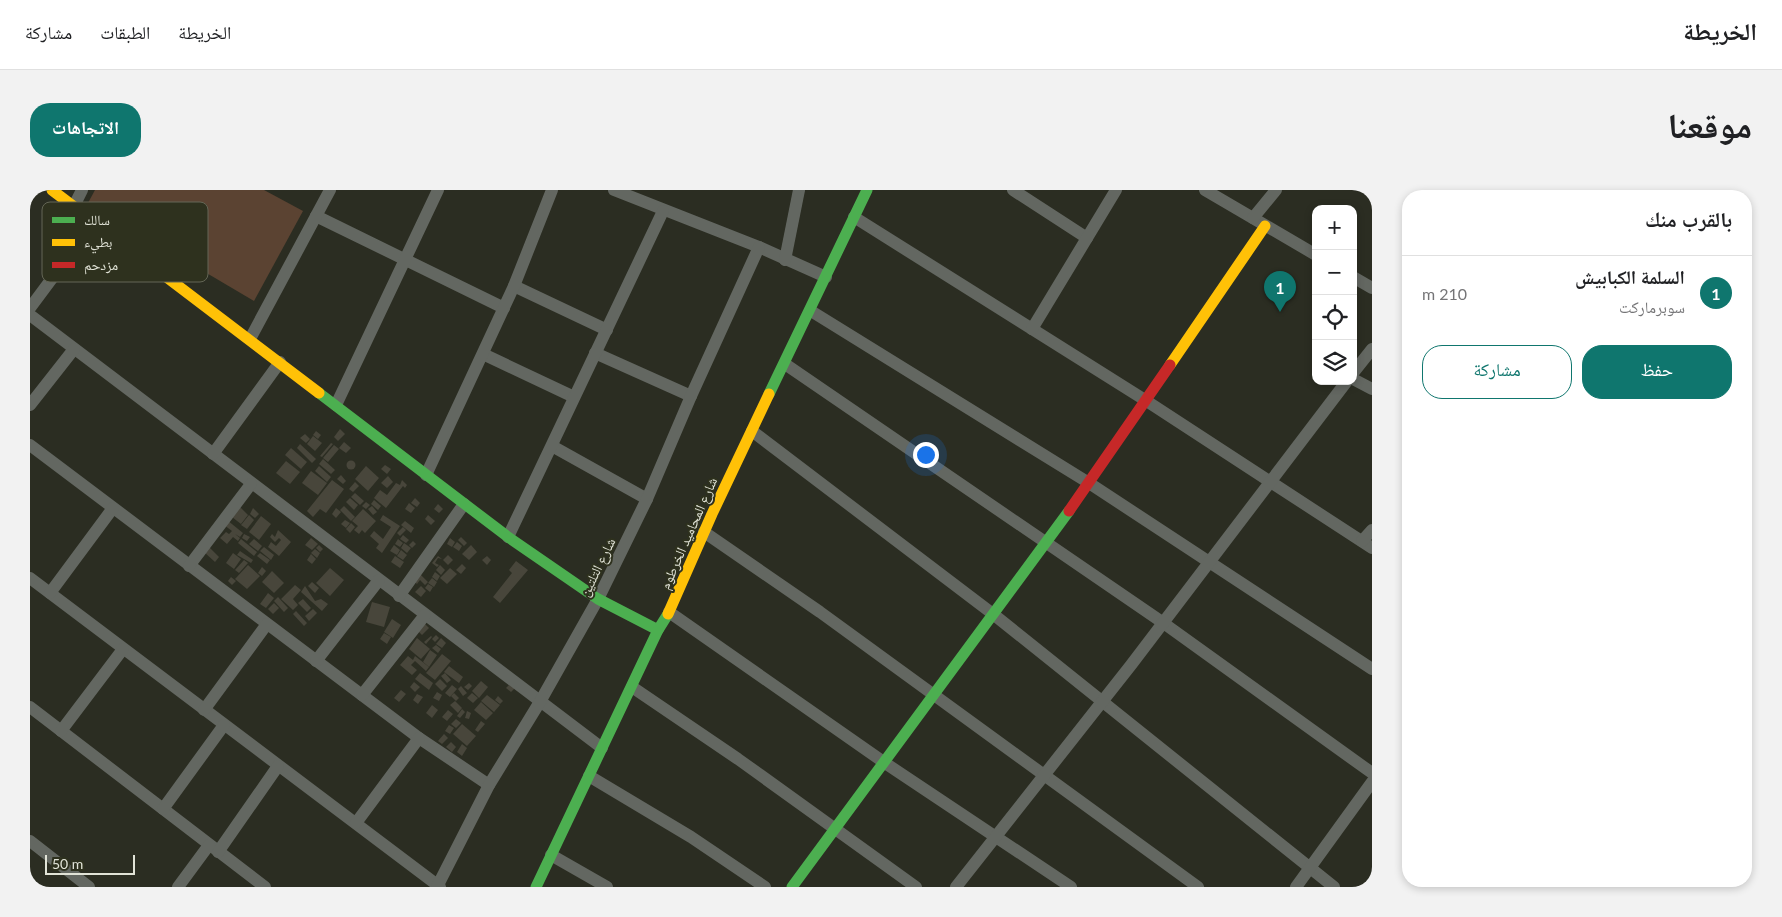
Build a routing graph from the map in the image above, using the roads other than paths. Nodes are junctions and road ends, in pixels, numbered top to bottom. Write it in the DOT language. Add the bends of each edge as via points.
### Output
graph roads {
  1 [pos="52,190"];
  2 [pos="82,190"];
  3 [pos="330,190"];
  4 [pos="438,190"];
  5 [pos="552,190"];
  6 [pos="614,190"];
  7 [pos="798,190"];
  8 [pos="867,190"];
  9 [pos="1013,190"];
  10 [pos="1116,190"];
  11 [pos="1205,190"];
  12 [pos="1276,190"];
  13 [pos="68,202"];
  14 [pos="76,202"];
  15 [pos="663,211"];
  16 [pos="316,216"];
  17 [pos="854,217"];
  18 [pos="1253,218"];
  19 [pos="1265,226"];
  20 [pos="1086,238"];
  21 [pos="759,247"];
  22 [pos="1312,253"];
  23 [pos="406,259"];
  24 [pos="785,260"];
  25 [pos="826,277"];
  26 [pos="1357,279"];
  27 [pos="49,282"];
  28 [pos="174,282"];
  29 [pos="514,286"];
  30 [pos="1372,288"];
  31 [pos="30,308"];
  32 [pos="504,308"];
  33 [pos="811,311"];
  34 [pos="30,315"];
  35 [pos="1032,329"];
  36 [pos="607,330"];
  37 [pos="250,339"];
  38 [pos="74,349"];
  39 [pos="1372,349"];
  40 [pos="596,352"];
  41 [pos="483,354"];
  42 [pos="280,362"];
  43 [pos="785,364"];
  44 [pos="1357,368"];
  45 [pos="1357,381"];
  46 [pos="1344,385"];
  47 [pos="1372,389"];
  48 [pos="691,396"];
  49 [pos="574,397"];
  50 [pos="1145,400"];
  51 [pos="30,405"];
  52 [pos="336,405"];
  53 [pos="752,431"];
  54 [pos="30,445"];
  55 [pos="552,446"];
  56 [pos="213,454"];
  57 [pos="426,475"];
  58 [pos="1271,481"];
  59 [pos="1089,483"];
  60 [pos="251,484"];
  61 [pos="646,499"];
  62 [pos="464,504"];
  63 [pos="113,508"];
  64 [pos="1372,530"];
  65 [pos="704,532"];
  66 [pos="508,536"];
  67 [pos="1045,542"];
  68 [pos="1367,544"];
  69 [pos="1209,562"];
  70 [pos="189,566"];
  71 [pos="30,578"];
  72 [pos="379,580"];
  73 [pos="50,593"];
  74 [pos="399,596"];
  75 [pos="598,599"];
  76 [pos="669,612"];
  77 [pos="993,614"];
  78 [pos="425,615"];
  79 [pos="1162,622"];
  80 [pos="267,624"];
  81 [pos="658,630"];
  82 [pos="123,648"];
  83 [pos="316,661"];
  84 [pos="1372,669"];
  85 [pos="632,687"];
  86 [pos="934,694"];
  87 [pos="362,695"];
  88 [pos="541,700"];
  89 [pos="1102,702"];
  90 [pos="30,707"];
  91 [pos="204,710"];
  92 [pos="224,725"];
  93 [pos="61,731"];
  94 [pos="418,738"];
  95 [pos="602,748"];
  96 [pos="885,763"];
  97 [pos="278,766"];
  98 [pos="1372,773"];
  99 [pos="1044,774"];
  100 [pos="589,776"];
  101 [pos="1372,782"];
  102 [pos="489,785"];
  103 [pos="162,809"];
  104 [pos="356,823"];
  105 [pos="835,830"];
  106 [pos="995,837"];
  107 [pos="30,841"];
  108 [pos="213,848"];
  109 [pos="551,855"];
  110 [pos="1309,867"];
  111 [pos="438,886"];
  112 [pos="89,887"];
  113 [pos="178,887"];
  114 [pos="265,887"];
  115 [pos="536,887"];
  116 [pos="607,887"];
  117 [pos="765,887"];
  118 [pos="792,887"];
  119 [pos="916,887"];
  120 [pos="956,887"];
  121 [pos="1070,887"];
  122 [pos="1198,887"];
  123 [pos="1296,887"];
  124 [pos="1334,887"];
  1 -- 13 [label="street"];
  2 -- 14 [label="street"];
  3 -- 16 [label="street"];
  4 -- 23 [label="street"];
  5 -- 29 [label="street"];
  6 -- 15 [label="street"];
  7 -- 24 [label="street"];
  8 -- 17 [label="street, شارع المحاميد الخرطوم"];
  9 -- 20 [label="street"];
  10 -- 20 [label="street"];
  11 -- 18 [label="street"];
  12 -- 18 [label="street"];
  15 -- 21 [label="street"];
  15 -- 36 [label="street"];
  16 -- 23 [label="street"];
  16 -- 37 [label="street"];
  17 -- 25 [label="street, شارع المحاميد الخرطوم"];
  17 -- 35 [label="street"];
  18 -- 19 [label="street"];
  19 -- 22 [label="street"];
  19 -- 50 [label="street"];
  20 -- 35 [label="street"];
  21 -- 24 [label="street"];
  21 -- 48 [label="street, شارع التلتين"];
  23 -- 32 [label="street"];
  23 -- 52 [label="street"];
  24 -- 25 [label="street"];
  25 -- 33 [label="street, شارع المحاميد الخرطوم"];
  26 -- 30 [label="street"];
  27 -- 31 [label="street"];
  28 -- 37 [label="street"];
  29 -- 32 [label="street"];
  29 -- 36 [label="street"];
  32 -- 41 [label="street"];
  33 -- 43 [label="street, شارع المحاميد الخرطوم"];
  33 -- 59 [label="street"];
  34 -- 38 [label="street"];
  35 -- 50 [label="street"];
  36 -- 40 [label="street"];
  37 -- 42 [label="street"];
  38 -- 51 [label="street"];
  38 -- 56 [label="street"];
  39 -- 44 [label="street"];
  40 -- 48 [label="street"];
  40 -- 49 [label="street"];
  41 -- 49 [label="street"];
  41 -- 57 [label="street"];
  42 -- 52 [label="street"];
  42 -- 56 [label="street"];
  43 -- 53 [label="street, شارع المحاميد الخرطوم"];
  43 -- 67 [label="street"];
  45 -- 47 [label="street"];
  46 -- 58 [label="street"];
  48 -- 61 [label="street, شارع التلتين"];
  49 -- 55 [label="street"];
  50 -- 58 [label="street"];
  50 -- 59 [label="street"];
  52 -- 57 [label="street"];
  53 -- 65 [label="street, شارع المحاميد الخرطوم"];
  53 -- 77 [label="street"];
  54 -- 63 [label="street"];
  55 -- 61 [label="street"];
  55 -- 66 [label="street"];
  56 -- 60 [label="street"];
  57 -- 62 [label="street"];
  58 -- 68 [label="street"];
  58 -- 69 [label="street"];
  59 -- 67 [label="street"];
  59 -- 69 [label="street"];
  60 -- 70 [label="street"];
  60 -- 72 [label="street"];
  61 -- 75 [label="street, شارع التلتين"];
  62 -- 66 [label="street"];
  62 -- 74 [label="street"];
  63 -- 70 [label="street"];
  63 -- 73 [label="street"];
  64 -- 68 [label="street"];
  65 -- 76 [label="street, شارع المحاميد الخرطوم"];
  65 -- 86 [label="street"];
  66 -- 75 [label="street"];
  67 -- 77 [label="street"];
  67 -- 79 [label="street"];
  69 -- 79 [label="street"];
  69 -- 84 [label="street"];
  70 -- 80 [label="street"];
  71 -- 73 [label="street"];
  72 -- 74 [label="street"];
  72 -- 83 [label="street"];
  73 -- 82 [label="street"];
  74 -- 78 [label="street"];
  75 -- 81 [label="street"];
  75 -- 88 [label="street, شارع التلتين"];
  76 -- 81 [label="street, شارع المحاميد الخرطوم"];
  76 -- 96 [label="street"];
  77 -- 86 [label="street"];
  77 -- 89 [label="street"];
  78 -- 87 [label="street"];
  78 -- 88 [label="street"];
  79 -- 89 [label="street"];
  79 -- 98 [label="street"];
  80 -- 83 [label="street"];
  80 -- 91 [label="street"];
  81 -- 85 [label="street, شارع المحاميد الخرطوم"];
  82 -- 91 [label="street"];
  82 -- 93 [label="street"];
  83 -- 87 [label="street"];
  85 -- 95 [label="street, شارع المحاميد الخرطوم"];
  85 -- 105 [label="street"];
  86 -- 96 [label="street"];
  86 -- 99 [label="street"];
  87 -- 94 [label="street"];
  88 -- 95 [label="street"];
  88 -- 102 [label="street, شارع التلتين"];
  89 -- 99 [label="street"];
  89 -- 110 [label="street"];
  90 -- 93 [label="street"];
  91 -- 92 [label="street"];
  92 -- 97 [label="street"];
  92 -- 103 [label="street"];
  93 -- 103 [label="street"];
  94 -- 102 [label="street"];
  94 -- 104 [label="street"];
  95 -- 100 [label="street, شارع المحاميد الخرطوم"];
  96 -- 105 [label="street"];
  96 -- 106 [label="street"];
  97 -- 104 [label="street"];
  97 -- 108 [label="street"];
  99 -- 106 [label="street"];
  99 -- 122 [label="street"];
  100 -- 109 [label="street, شارع المحاميد الخرطوم"];
  100 -- 117 [label="street" via="691,837"];
  101 -- 110 [label="street"];
  102 -- 111 [label="street, شارع التلتين"];
  103 -- 108 [label="street"];
  104 -- 111 [label="street"];
  105 -- 118 [label="street"];
  105 -- 119 [label="street"];
  106 -- 120 [label="street"];
  106 -- 121 [label="street"];
  107 -- 112 [label="street"];
  108 -- 113 [label="street"];
  108 -- 114 [label="street"];
  109 -- 115 [label="street, شارع المحاميد الخرطوم"];
  109 -- 116 [label="street"];
  110 -- 123 [label="street"];
  110 -- 124 [label="street"];
}
